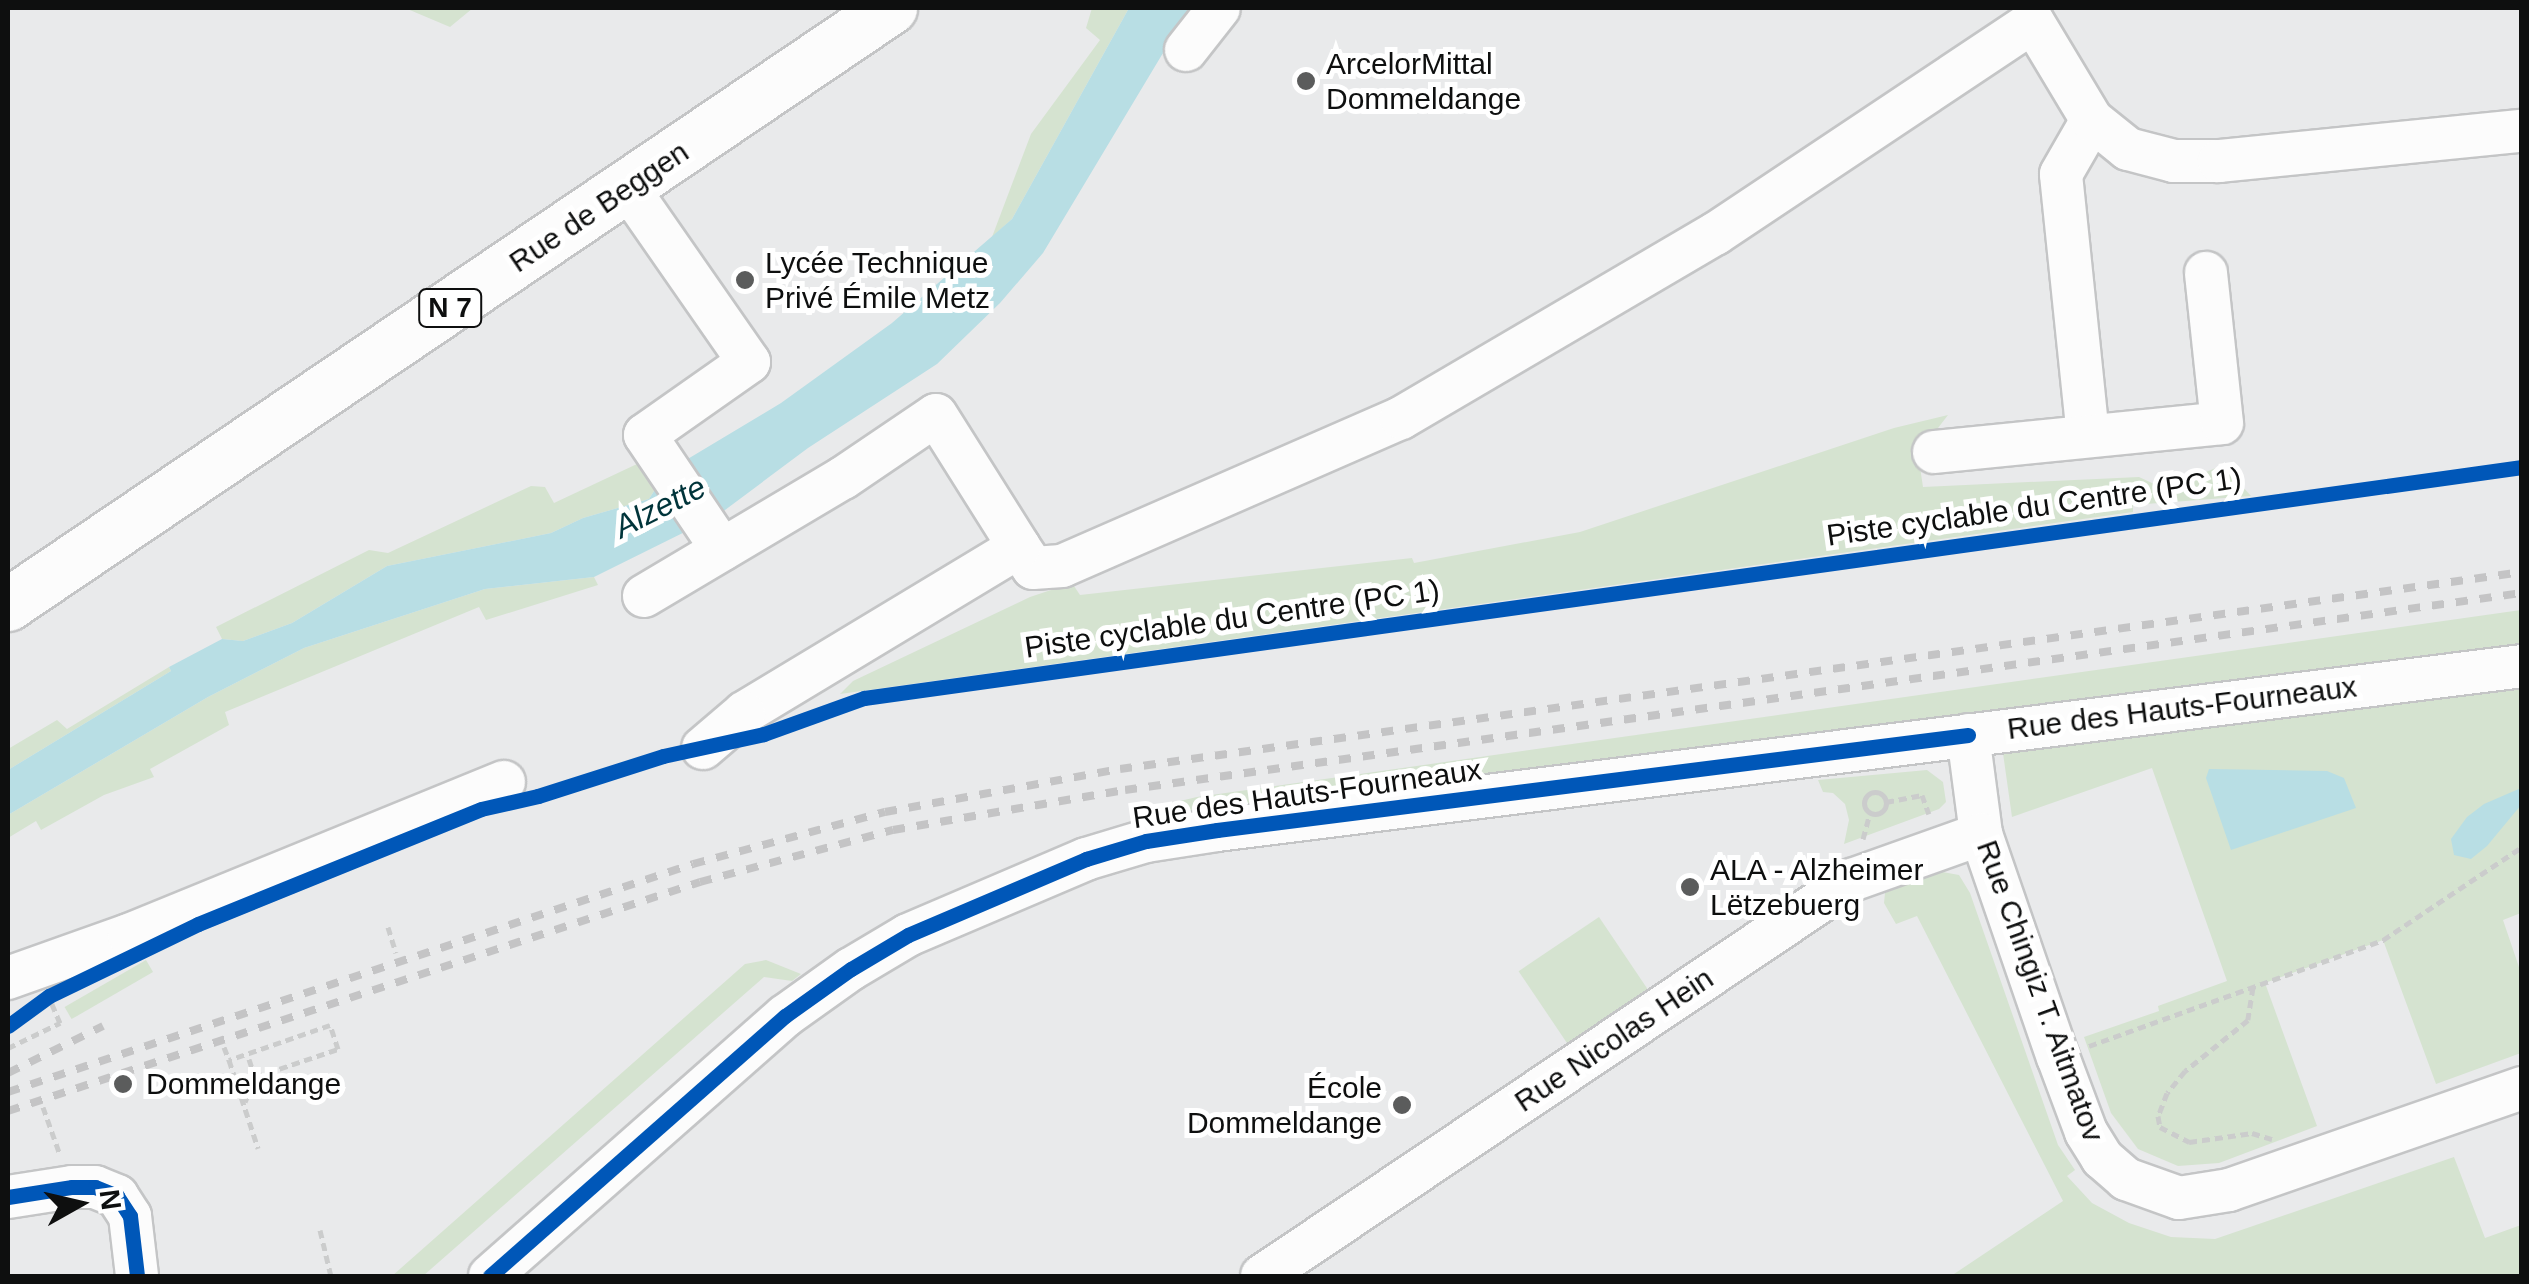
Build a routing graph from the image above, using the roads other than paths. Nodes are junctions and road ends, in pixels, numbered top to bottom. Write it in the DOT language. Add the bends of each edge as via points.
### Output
graph roads {
  1 [pos="891,8"];
  2 [pos="1219,8"];
  3 [pos="2044,15"];
  4 [pos="1186,50"];
  5 [pos="2092,120"];
  6 [pos="2522,131"];
  7 [pos="628,188"];
  8 [pos="2206,273"];
  9 [pos="2088,436"];
  10 [pos="1934,452"];
  11 [pos="716,540"];
  12 [pos="1019,547"];
  13 [pos="644,596"];
  14 [pos="8,605"];
  15 [pos="2522,666"];
  16 [pos="1968,735"];
  17 [pos="703,748"];
  18 [pos="504,782"];
  19 [pos="1961,840"];
  20 [pos="18,995"];
  21 [pos="2522,1088"];
  22 [pos="8,1197"];
  23 [pos="138,1276"];
  24 [pos="490,1276"];
  25 [pos="1262,1276"];
  1 -- 7 [label="main road, Rue de Beggen / N 7"];
  2 -- 4 [label="street"];
  3 -- 5 [label="street"];
  3 -- 12 [label="street" via="1716,234 1401,418 1062,566 1033,568"];
  5 -- 6 [label="street" via="2128,148 2174,161"];
  5 -- 9 [label="street" via="2061,174"];
  7 -- 11 [label="street" via="749,362 645,435"];
  7 -- 14 [label="main road, Rue de Beggen / N 7"];
  8 -- 9 [label="street" via="2222,423"];
  9 -- 10 [label="street"];
  11 -- 12 [label="street" via="843,478 936,416"];
  11 -- 13 [label="street"];
  12 -- 17 [label="street" via="744,714"];
  15 -- 16 [label="street, Rue des Hauts-Fourneaux"];
  16 -- 19 [label="street, Rue Chingiz T. Aitmatov"];
  16 -- 24 [label="street, Rue des Hauts-Fourneaux" via="1217,830 1086,859 908,935 852,968 785,1016"];
  18 -- 20 [label="street" via="129,935"];
  19 -- 21 [label="street, Rue Chingiz T. Aitmatov" via="2086,1132 2126,1179 2179,1198 2229,1190"];
  19 -- 25 [label="street, Rue Nicolas Hein" via="1852,880"];
  22 -- 23 [label="street" via="72,1187 116,1196 130,1216"];
}
